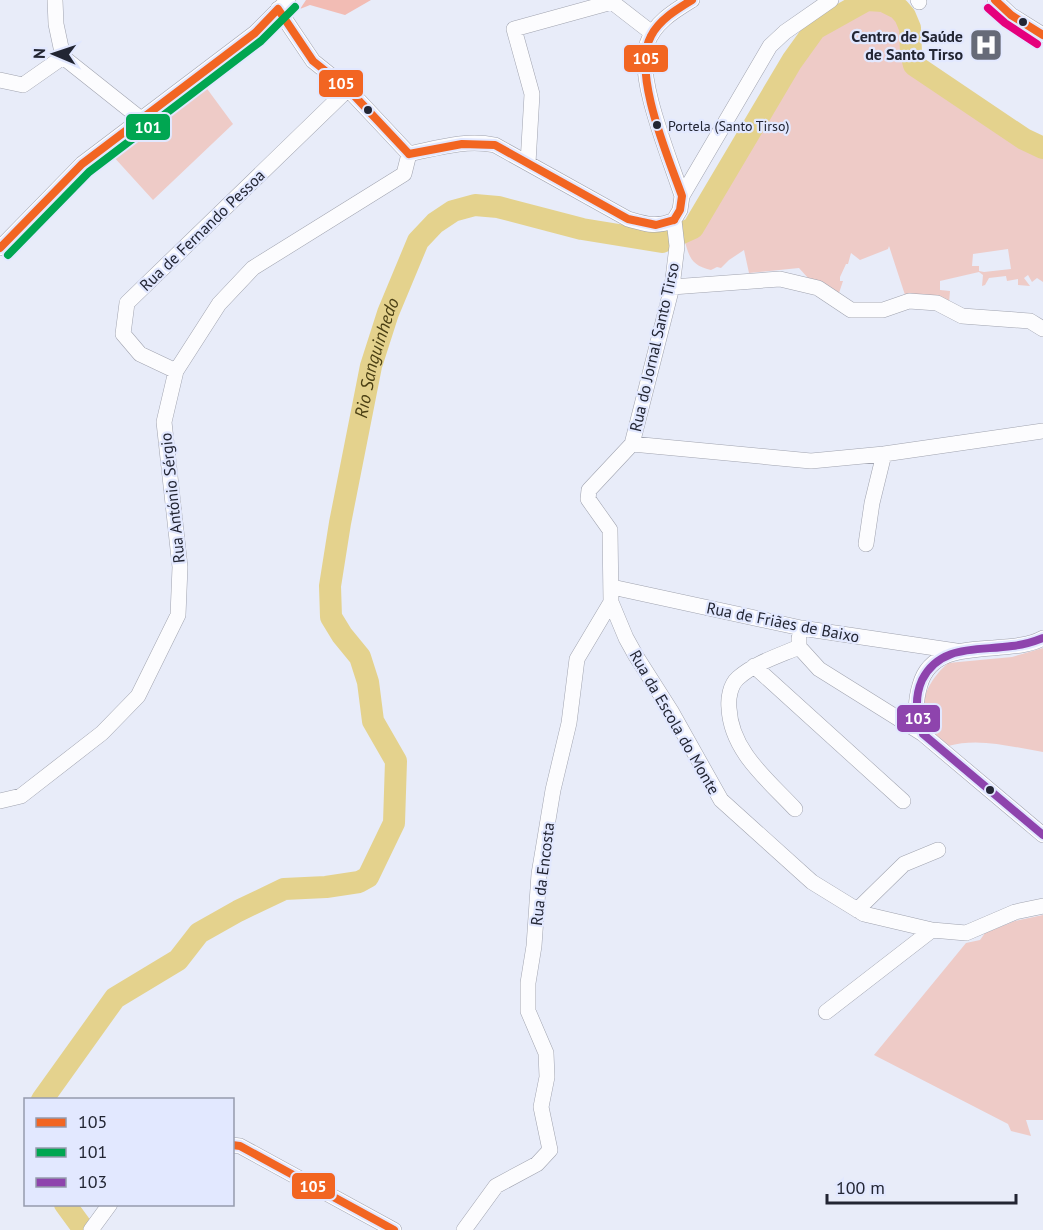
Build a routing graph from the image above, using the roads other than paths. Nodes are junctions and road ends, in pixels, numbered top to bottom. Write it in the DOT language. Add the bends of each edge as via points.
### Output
graph roads {
  1 [pos="56,0"];
  2 [pos="692,0"];
  3 [pos="831,0"];
  4 [pos="996,0"];
  5 [pos="283,5"];
  6 [pos="652,33"];
  7 [pos="1043,35"];
  8 [pos="63,57"];
  9 [pos="0,80"];
  10 [pos="348,89"];
  11 [pos="141,119"];
  12 [pos="409,154"];
  13 [pos="528,163"];
  14 [pos="682,196"];
  15 [pos="674,224"];
  16 [pos="0,248"];
  17 [pos="672,287"];
  18 [pos="1043,329"];
  19 [pos="176,371"];
  20 [pos="1043,431"];
  21 [pos="632,444"];
  22 [pos="884,454"];
  23 [pos="866,544"];
  24 [pos="611,595"];
  25 [pos="801,627"];
  26 [pos="1043,638"];
  27 [pos="799,646"];
  28 [pos="956,651"];
  29 [pos="754,666"];
  30 [pos="923,735"];
  31 [pos="0,801"];
  32 [pos="903,801"];
  33 [pos="795,809"];
  34 [pos="1043,835"];
  35 [pos="938,850"];
  36 [pos="1043,906"];
  37 [pos="857,910"];
  38 [pos="932,930"];
  39 [pos="826,1011"];
  40 [pos="234,1145"];
  41 [pos="108,1206"];
  42 [pos="91,1229"];
  43 [pos="394,1230"];
  44 [pos="464,1230"];
  1 -- 8 [label="street"];
  2 -- 6 [label="street" via="668,15"];
  3 -- 14 [label="street, Rua do Jornal Santo Tirso" via="770,46"];
  4 -- 7 [label="street" via="1011,15"];
  5 -- 10 [label="street" via="313,61"];
  5 -- 11 [label="street" via="255,33"];
  6 -- 13 [label="street" via="612,2 514,29 532,94"];
  6 -- 14 [label="street" via="643,57 646,84"];
  8 -- 9 [label="street" via="23,85"];
  8 -- 11 [label="street"];
  10 -- 12 [label="street"];
  10 -- 19 [label="street, Rua de Fernando Pessoa" via="127,303 123,334 140,354"];
  11 -- 16 [label="street" via="82,164"];
  12 -- 13 [label="street" via="478,142 495,145"];
  12 -- 19 [label="street, Rua António Sérgio" via="404,174 253,268 219,304"];
  13 -- 15 [label="street" via="628,219"];
  14 -- 15 [label="street, Rua do Jornal Santo Tirso"];
  15 -- 17 [label="street, Rua do Jornal Santo Tirso" via="677,246"];
  17 -- 18 [label="street" via="780,279 818,288 851,310 883,310 909,301 938,303 962,316 1030,321"];
  17 -- 21 [label="street, Rua do Jornal Santo Tirso"];
  19 -- 31 [label="street, Rua António Sérgio" via="164,422 180,567 178,615 138,696 102,733 21,796"];
  20 -- 22 [label="street"];
  21 -- 22 [label="street" via="811,461"];
  21 -- 24 [label="street, Rua do Jornal Santo Tirso" via="589,490 588,499 610,530"];
  22 -- 23 [label="street"];
  24 -- 25 [label="street, Rua de Friães de Baixo"];
  24 -- 37 [label="street, Rua da Escola do Monte" via="631,647 721,800 812,882"];
  24 -- 44 [label="street, Rua da Encosta" via="577,659 569,723 539,874 528,1011 546,1053 547,1077 541,1107 550,1150 537,1164 496,1186"];
  25 -- 27 [label="street"];
  25 -- 28 [label="street, Rua de Friães de Baixo"];
  26 -- 28 [label="street" via="1021,645"];
  27 -- 29 [label="street"];
  27 -- 30 [label="street" via="819,669"];
  28 -- 30 [label="street" via="934,662 921,679 916,717"];
  29 -- 32 [label="street"];
  29 -- 33 [label="street" via="735,680 728,699 730,724 738,745"];
  30 -- 34 [label="street"];
  35 -- 37 [label="street" via="904,864"];
  36 -- 38 [label="street, Rua da Escola do Monte" via="1015,912 966,933"];
  37 -- 38 [label="street, Rua da Escola do Monte"];
  38 -- 39 [label="street"];
  40 -- 43 [label="street"];
  41 -- 42 [label="street"];
}
